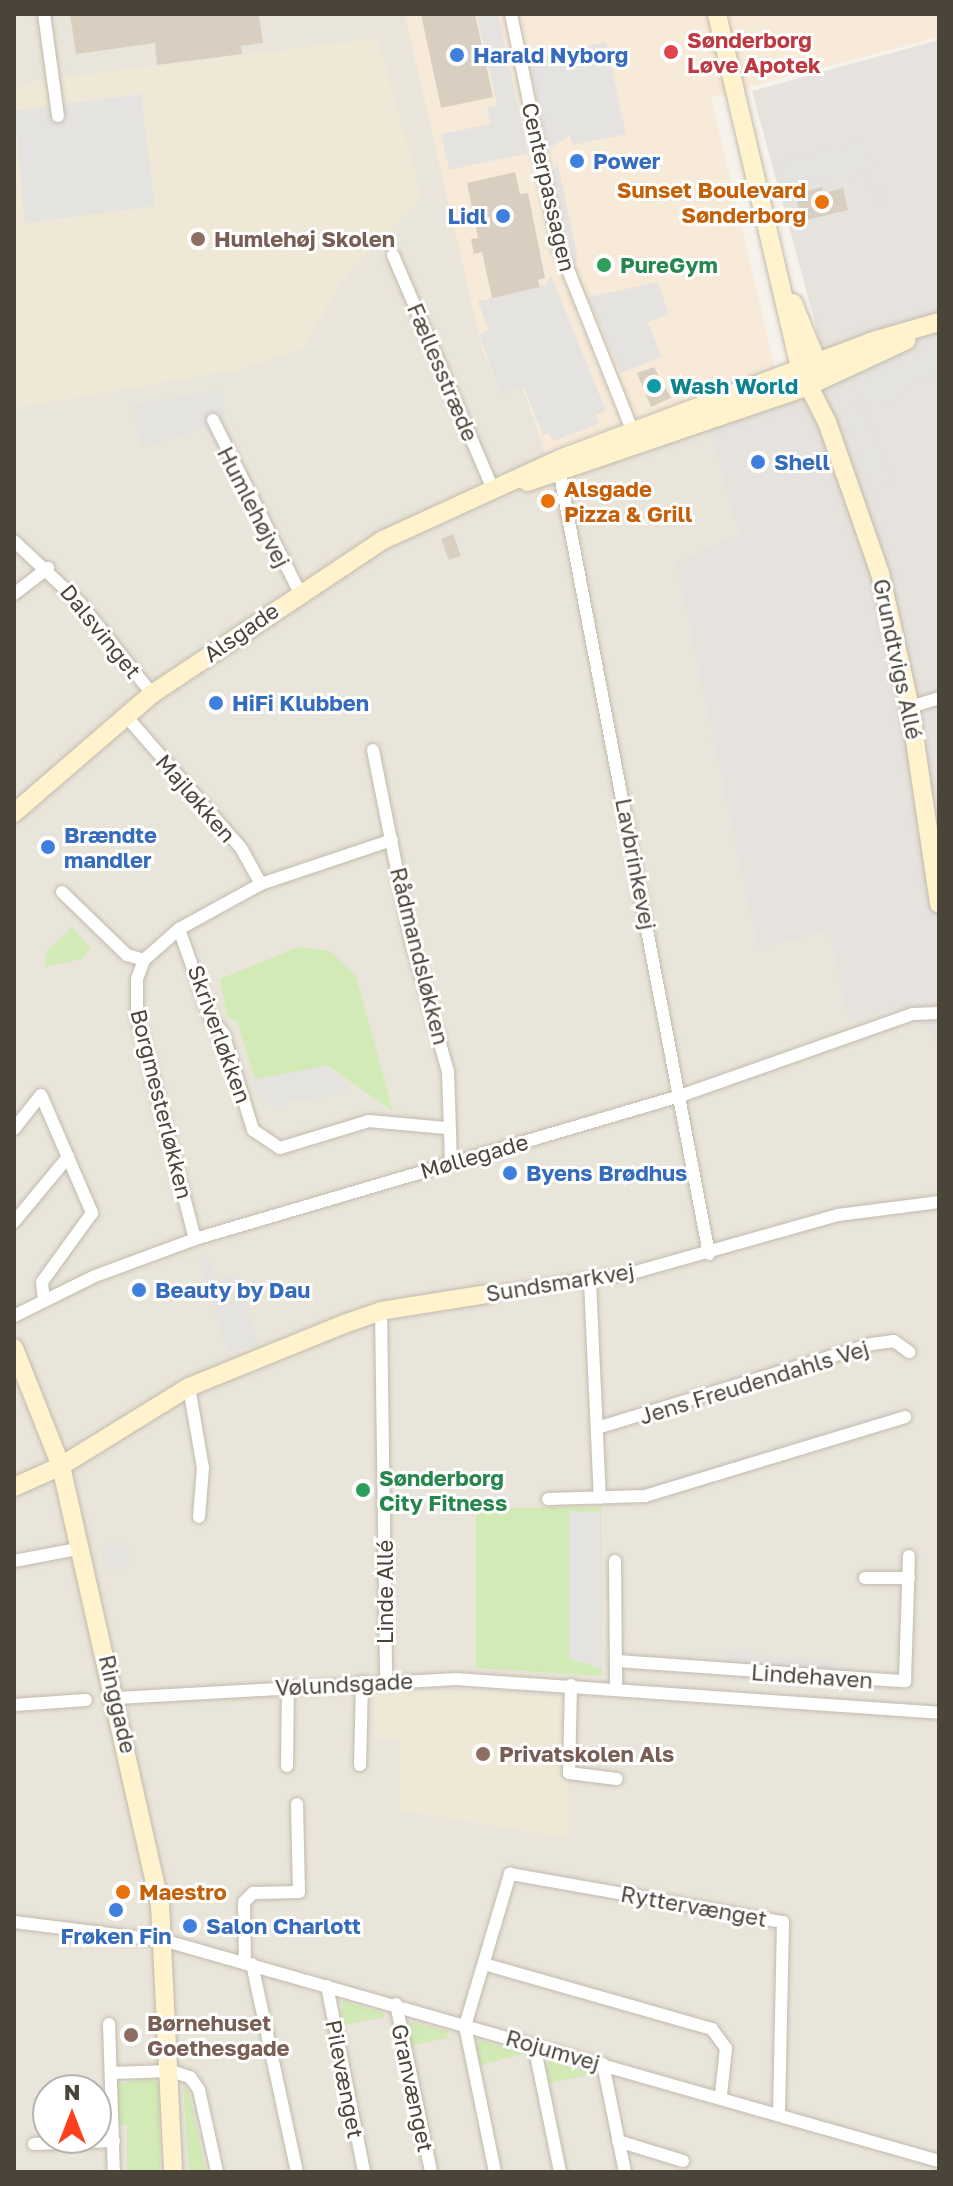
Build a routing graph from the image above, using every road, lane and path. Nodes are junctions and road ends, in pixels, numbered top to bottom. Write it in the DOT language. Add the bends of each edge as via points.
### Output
graph roads {
  1 [pos="44,14"];
  2 [pos="511,14"];
  3 [pos="717,14"];
  4 [pos="58,116"];
  5 [pos="393,255"];
  6 [pos="939,323"];
  7 [pos="812,375"];
  8 [pos="213,420"];
  9 [pos="636,438"];
  10 [pos="560,475"];
  11 [pos="493,489"];
  12 [pos="14,541"];
  13 [pos="48,568"];
  14 [pos="299,591"];
  15 [pos="14,594"];
  16 [pos="152,694"];
  17 [pos="939,698"];
  18 [pos="910,707"];
  19 [pos="125,715"];
  20 [pos="373,750"];
  21 [pos="14,813"];
  22 [pos="392,840"];
  23 [pos="261,884"];
  24 [pos="62,892"];
  25 [pos="939,904"];
  26 [pos="179,929"];
  27 [pos="144,960"];
  28 [pos="939,1013"];
  29 [pos="680,1096"];
  30 [pos="446,1128"];
  31 [pos="14,1129"];
  32 [pos="68,1157"];
  33 [pos="451,1162"];
  34 [pos="939,1202"];
  35 [pos="14,1222"];
  36 [pos="195,1239"];
  37 [pos="709,1254"];
  38 [pos="590,1281"];
  39 [pos="487,1294"];
  40 [pos="44,1301"];
  41 [pos="381,1311"];
  42 [pos="14,1316"];
  43 [pos="14,1348"];
  44 [pos="909,1352"];
  45 [pos="189,1387"];
  46 [pos="905,1417"];
  47 [pos="597,1428"];
  48 [pos="61,1466"];
  49 [pos="14,1487"];
  50 [pos="600,1498"];
  51 [pos="548,1499"];
  52 [pos="199,1517"];
  53 [pos="82,1548"];
  54 [pos="909,1556"];
  55 [pos="14,1561"];
  56 [pos="615,1561"];
  57 [pos="865,1578"];
  58 [pos="909,1578"];
  59 [pos="616,1661"];
  60 [pos="386,1681"];
  61 [pos="362,1682"];
  62 [pos="571,1685"];
  63 [pos="288,1686"];
  64 [pos="616,1688"];
  65 [pos="117,1698"];
  66 [pos="86,1700"];
  67 [pos="14,1705"];
  68 [pos="939,1713"];
  69 [pos="360,1765"];
  70 [pos="287,1766"];
  71 [pos="617,1779"];
  72 [pos="297,1804"];
  73 [pos="14,1922"];
  74 [pos="166,1941"];
  75 [pos="248,1963"];
  76 [pos="484,1964"];
  77 [pos="327,1986"];
  78 [pos="396,2004"];
  79 [pos="109,2024"];
  80 [pos="465,2026"];
  81 [pos="534,2045"];
  82 [pos="603,2064"];
  83 [pos="171,2071"];
  84 [pos="111,2073"];
  85 [pos="721,2095"];
  86 [pos="779,2112"];
  87 [pos="114,2141"];
  88 [pos="618,2141"];
  89 [pos="683,2161"];
  90 [pos="939,2161"];
  91 [pos="114,2172"];
  92 [pos="173,2172"];
  93 [pos="217,2172"];
  94 [pos="297,2172"];
  95 [pos="364,2172"];
  96 [pos="431,2172"];
  97 [pos="495,2172"];
  98 [pos="560,2172"];
  99 [pos="625,2172"];
  1 -- 4 [label="street"];
  2 -- 9 [label="street, Centerpassagen" via="559,247"];
  3 -- 7 [label="street, Grundtvigs Allé" via="775,262"];
  5 -- 11 [label="street, Fællesstræde"];
  6 -- 7 [label="street"];
  6 -- 7 [label="street"];
  7 -- 9 [label="street, Alsgade"];
  7 -- 9 [label="street, Alsgade" via="718,415"];
  7 -- 18 [label="street, Grundtvigs Allé" via="880,573"];
  8 -- 14 [label="street, Humlehøjvej"];
  9 -- 10 [label="street, Alsgade"];
  9 -- 11 [label="street, Alsgade"];
  10 -- 11 [label="street, Alsgade"];
  10 -- 29 [label="street, Lavbrinkevej"];
  11 -- 14 [label="street, Alsgade" via="397,532"];
  12 -- 13 [label="street, Dalsvinget"];
  13 -- 15 [label="street, Dalsvinget"];
  13 -- 16 [label="street, Dalsvinget"];
  14 -- 16 [label="street, Alsgade"];
  16 -- 19 [label="street, Alsgade"];
  17 -- 18 [label="street"];
  18 -- 25 [label="street, Grundtvigs Allé"];
  19 -- 21 [label="street, Alsgade"];
  19 -- 23 [label="street, Majløkken" via="241,848"];
  20 -- 22 [label="street, Rådmandsløkken"];
  22 -- 23 [label="street"];
  22 -- 30 [label="street, Rådmandsløkken" via="411,940 448,1072"];
  23 -- 26 [label="street"];
  24 -- 27 [label="street" via="127,955"];
  26 -- 27 [label="street"];
  26 -- 30 [label="street, Skriverløkken" via="210,1017 223,1033 253,1130 280,1148 369,1121"];
  27 -- 36 [label="street, Borgmesterløkken" via="137,979 137,1017"];
  28 -- 29 [label="street, Møllegade" via="913,1014"];
  29 -- 33 [label="street, Møllegade"];
  29 -- 37 [label="street, Lavbrinkevej"];
  30 -- 33 [label="street, Rådmandsløkken"];
  31 -- 32 [label="street" via="41,1095"];
  32 -- 35 [label="street"];
  32 -- 40 [label="street" via="92,1213 42,1282"];
  33 -- 36 [label="street, Møllegade"];
  34 -- 37 [label="street, Sundsmarkvej" via="838,1215"];
  36 -- 40 [label="street, Møllegade"];
  37 -- 38 [label="street, Sundsmarkvej"];
  38 -- 39 [label="street, Sundsmarkvej"];
  38 -- 47 [label="street"];
  39 -- 41 [label="street, Sundsmarkvej"];
  40 -- 42 [label="street, Møllegade"];
  41 -- 45 [label="street, Sundsmarkvej"];
  41 -- 60 [label="street, Linde Allé"];
  43 -- 48 [label="street, Ringgade"];
  44 -- 47 [label="street, Jens Freudendahls Vej" via="894,1341 872,1344"];
  45 -- 48 [label="street, Sundsmarkvej"];
  45 -- 52 [label="street" via="203,1468"];
  46 -- 50 [label="street" via="645,1496"];
  47 -- 50 [label="street"];
  48 -- 49 [label="street, Sundsmarkvej"];
  48 -- 53 [label="street, Ringgade"];
  50 -- 51 [label="street"];
  53 -- 55 [label="street"];
  53 -- 65 [label="street, Ringgade"];
  54 -- 58 [label="street, Lindehaven"];
  56 -- 59 [label="street"];
  57 -- 58 [label="street"];
  58 -- 59 [label="street, Lindehaven" via="905,1681"];
  59 -- 64 [label="street"];
  60 -- 61 [label="street, Vølundsgade"];
  60 -- 62 [label="street, Vølundsgade"];
  61 -- 63 [label="street, Vølundsgade"];
  61 -- 69 [label="street"];
  62 -- 64 [label="street, Vølundsgade"];
  62 -- 71 [label="street" via="569,1773"];
  63 -- 65 [label="street, Vølundsgade"];
  63 -- 70 [label="street"];
  64 -- 68 [label="street, Vølundsgade"];
  65 -- 74 [label="street, Ringgade"];
  66 -- 67 [label="street"];
  72 -- 75 [label="street" via="299,1892 253,1893 244,1902"];
  73 -- 74 [label="street, Rojumvej"];
  74 -- 75 [label="street, Rojumvej"];
  74 -- 83 [label="street, Ringgade"];
  75 -- 77 [label="street, Rojumvej"];
  75 -- 94 [label="street"];
  76 -- 80 [label="street, Ryttervænget"];
  76 -- 85 [label="street" via="712,2029 726,2048"];
  76 -- 86 [label="street, Ryttervænget" via="510,1874 783,1922"];
  77 -- 78 [label="street, Rojumvej"];
  77 -- 95 [label="street, Pilevænget"];
  78 -- 80 [label="street, Rojumvej"];
  78 -- 96 [label="street, Granvænget"];
  79 -- 84 [label="street"];
  80 -- 81 [label="street, Rojumvej"];
  80 -- 97 [label="street"];
  81 -- 82 [label="street, Rojumvej"];
  81 -- 98 [label="street"];
  82 -- 85 [label="street, Rojumvej"];
  82 -- 88 [label="street"];
  83 -- 84 [label="street"];
  83 -- 92 [label="street, Ringgade"];
  83 -- 93 [label="street" via="190,2077 199,2090"];
  84 -- 87 [label="street"];
  85 -- 86 [label="street, Rojumvej"];
  86 -- 90 [label="street, Rojumvej"];
  87 -- 91 [label="street"];
  88 -- 89 [label="street"];
  88 -- 99 [label="street"];
}
